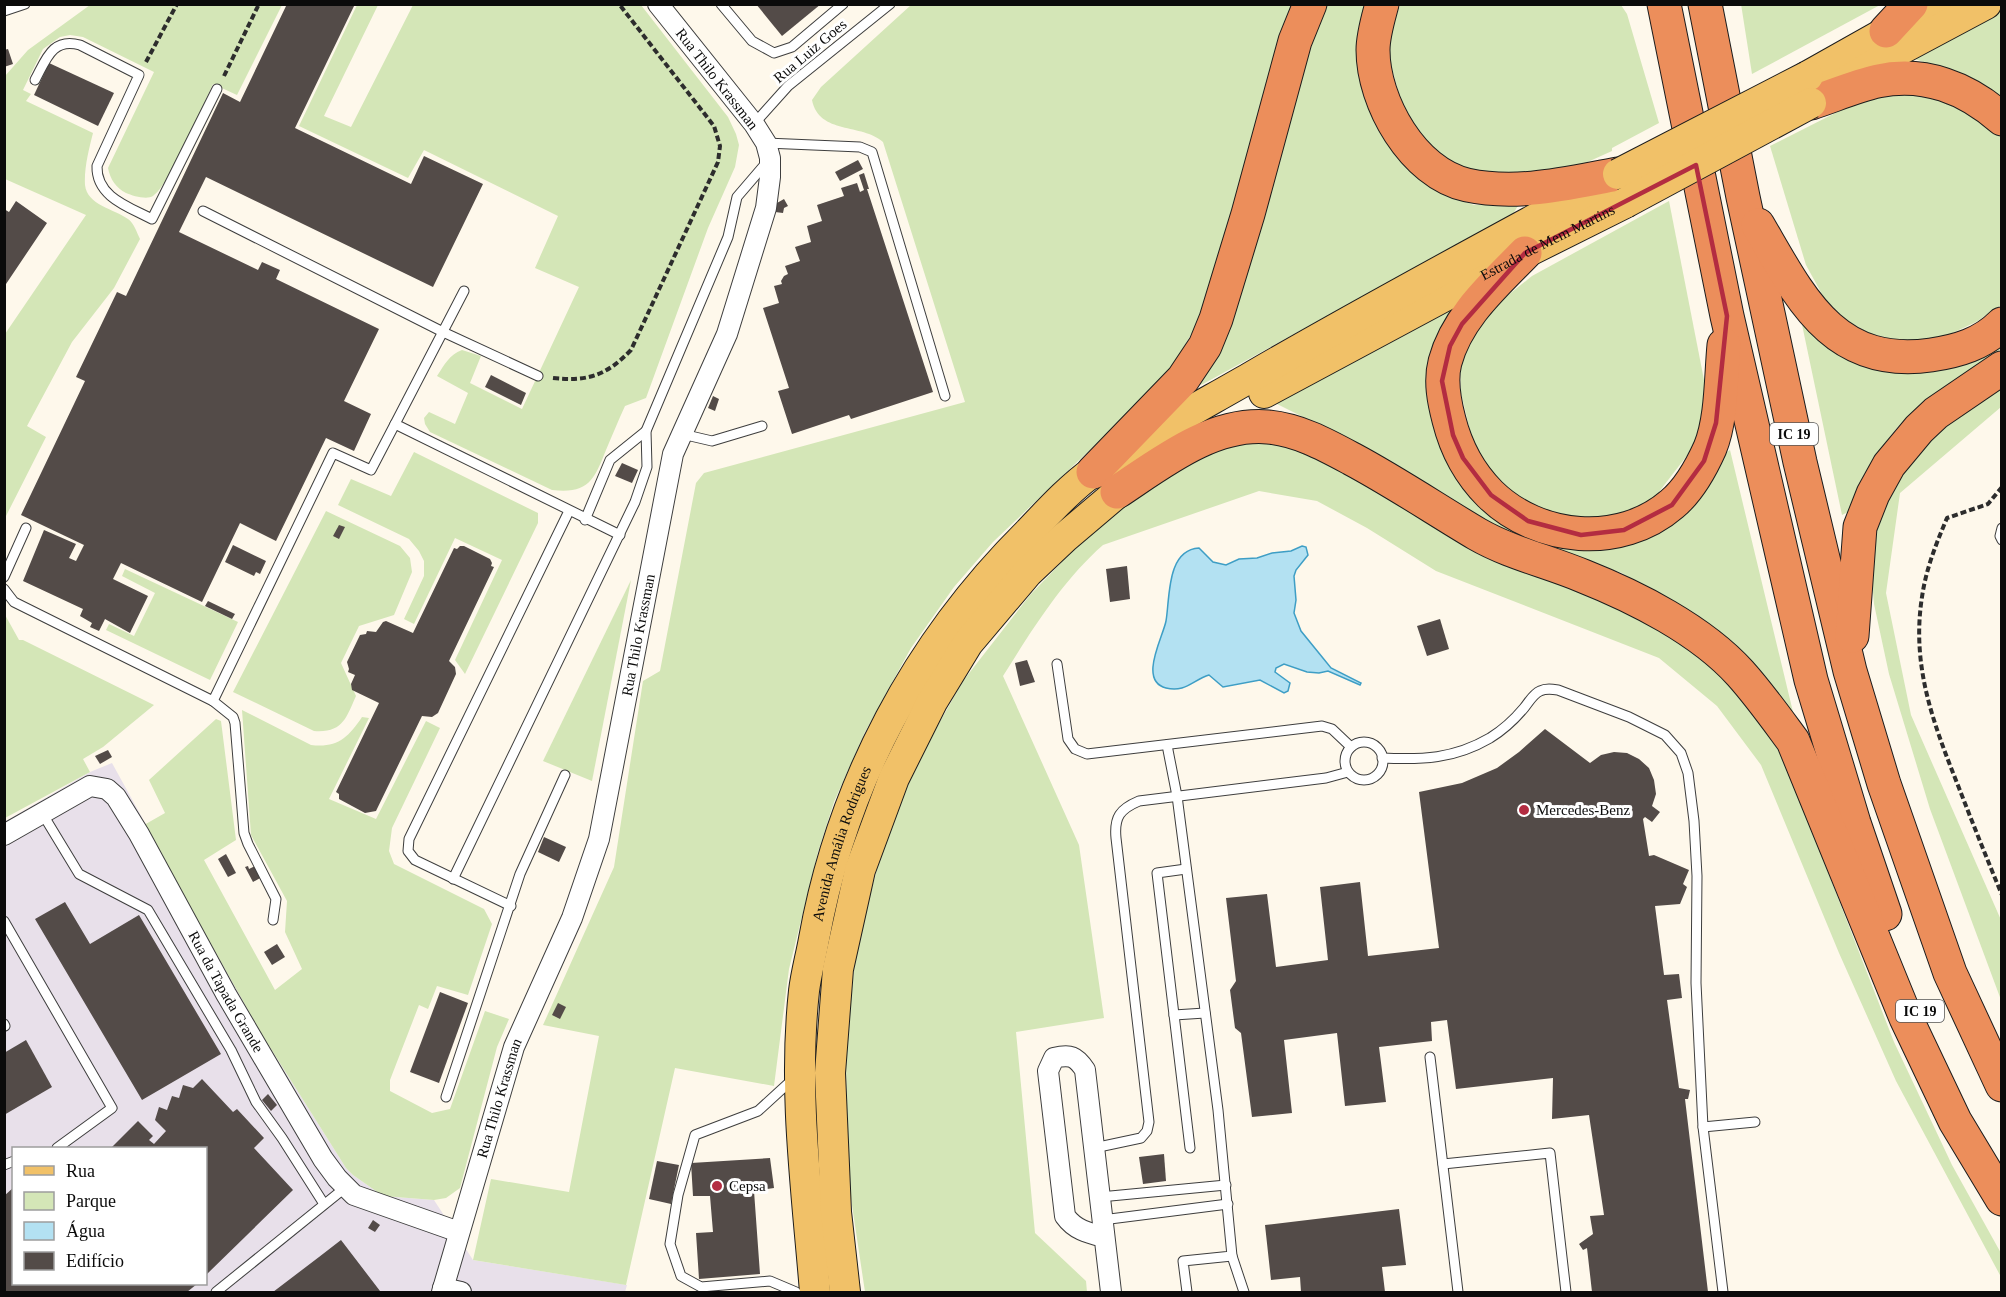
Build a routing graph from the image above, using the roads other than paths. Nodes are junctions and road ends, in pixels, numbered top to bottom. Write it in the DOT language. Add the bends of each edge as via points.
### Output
graph roads {
  1 [pos="25,4"];
  2 [pos="658,4"];
  3 [pos="721,4"];
  4 [pos="843,4"];
  5 [pos="890,4"];
  6 [pos="1310,4"];
  7 [pos="1382,4"];
  8 [pos="1639,4"];
  9 [pos="1664,4"];
  10 [pos="1705,4"];
  11 [pos="1911,4"];
  12 [pos="1936,4"];
  13 [pos="1986,4"];
  14 [pos="4,11"];
  15 [pos="1886,31"];
  16 [pos="1672,44"];
  17 [pos="35,80"];
  18 [pos="217,89"];
  19 [pos="1809,89"];
  20 [pos="2001,119"];
  21 [pos="754,124"];
  22 [pos="768,151"];
  23 [pos="1621,189"];
  24 [pos="1743,197"];
  25 [pos="203,211"];
  26 [pos="1525,253"];
  27 [pos="464,291"];
  28 [pos="1727,316"];
  29 [pos="2001,324"];
  30 [pos="442,332"];
  31 [pos="2001,368"];
  32 [pos="538,376"];
  33 [pos="945,396"];
  34 [pos="395,424"];
  35 [pos="762,426"];
  36 [pos="646,431"];
  37 [pos="682,434"];
  38 [pos="1105,482"];
  39 [pos="569,511"];
  40 [pos="585,520"];
  41 [pos="26,528"];
  42 [pos="2001,528"];
  43 [pos="620,535"];
  44 [pos="2001,540"];
  45 [pos="4,577"];
  46 [pos="4,590"];
  47 [pos="1057,664"];
  48 [pos="1850,671"];
  49 [pos="213,701"];
  50 [pos="1167,745"];
  51 [pos="1351,747"];
  52 [pos="1382,758"];
  53 [pos="1348,772"];
  54 [pos="565,776"];
  55 [pos="1177,796"];
  56 [pos="42,813"];
  57 [pos="4,835"];
  58 [pos="1186,869"];
  59 [pos="453,879"];
  60 [pos="511,906"];
  61 [pos="273,920"];
  62 [pos="4,921"];
  63 [pos="1205,1013"];
  64 [pos="1174,1016"];
  65 [pos="1431,1057"];
  66 [pos="800,1073"];
  67 [pos="2001,1085"];
  68 [pos="446,1097"];
  69 [pos="1755,1122"];
  70 [pos="1703,1127"];
  71 [pos="60,1147"];
  72 [pos="1094,1148"];
  73 [pos="1190,1148"];
  74 [pos="1443,1164"];
  75 [pos="1226,1185"];
  76 [pos="346,1187"];
  77 [pos="2001,1192"];
  78 [pos="1100,1197"];
  79 [pos="2001,1199"];
  80 [pos="324,1204"];
  81 [pos="1228,1204"];
  82 [pos="1103,1229"];
  83 [pos="459,1232"];
  84 [pos="1232,1256"];
  85 [pos="449,1291"];
  86 [pos="216,1293"];
  87 [pos="796,1293"];
  88 [pos="815,1293"];
  89 [pos="845,1293"];
  90 [pos="1111,1293"];
  91 [pos="1187,1293"];
  92 [pos="1244,1293"];
  93 [pos="1458,1293"];
  94 [pos="1566,1293"];
  95 [pos="1723,1293"];
  1 -- 14 [label="lane"];
  2 -- 21 [label="street, Rua Thilo Krassman"];
  3 -- 4 [label="lane" via="752,41 774,53 792,47"];
  5 -- 21 [label="lane, Rua Luiz Goes" via="788,86"];
  6 -- 38 [label="highway" via="1295,41 1248,214 1205,346"];
  7 -- 23 [label="highway" via="1373,50 1384,102 1395,126 1427,164 1466,185"];
  8 -- 16 [label="highway" via="1645,18"];
  9 -- 16 [label="highway, IC 19"];
  10 -- 24 [label="highway, IC 19"];
  11 -- 15 [label="highway"];
  12 -- 15 [label="main road, Estrada de Mem Martins"];
  13 -- 19 [label="main road, Estrada de Mem Martins" via="1881,60"];
  15 -- 19 [label="main road, Estrada de Mem Martins"];
  16 -- 28 [label="highway, IC 19"];
  17 -- 18 [label="lane" via="51,51 71,42 139,75 97,166 97,178 110,197 152,219"];
  19 -- 20 [label="highway" via="1916,78 1940,82 1962,92"];
  19 -- 23 [label="main road, Estrada de Mem Martins, bridge"];
  21 -- 22 [label="street, Rua Thilo Krassman"];
  22 -- 33 [label="lane" via="861,147 872,152"];
  22 -- 36 [label="lane" via="737,197 728,237"];
  22 -- 37 [label="street, Rua Thilo Krassman" via="766,208 727,334"];
  23 -- 26 [label="main road, Estrada de Mem Martins"];
  23 -- 38 [label="main road, Estrada de Mem Martins" via="1294,352 1181,417"];
  24 -- 29 [label="highway" via="1796,291 1831,331 1851,344 1885,354 1925,356 1966,347"];
  24 -- 48 [label="highway, IC 19"];
  25 -- 30 [label="lane"];
  26 -- 28 [label="highway" via="1485,294 1450,345 1442,381 1444,398 1453,435 1478,481 1528,521 1560,531 1581,535 1623,530 1672,505 1683,493 1711,445"];
  26 -- 38 [label="main road, Estrada de Mem Martins"];
  27 -- 30 [label="lane"];
  28 -- 77 [label="highway, IC 19" via="1811,680 1854,823 1912,992"];
  30 -- 32 [label="lane"];
  30 -- 34 [label="lane"];
  31 -- 48 [label="highway" via="1919,429 1889,465 1873,494 1860,526"];
  34 -- 39 [label="lane"];
  34 -- 49 [label="lane" via="371,470 333,453"];
  35 -- 37 [label="lane" via="712,441"];
  36 -- 40 [label="lane" via="610,460"];
  36 -- 43 [label="lane" via="647,468"];
  37 -- 83 [label="street, Rua Thilo Krassman" via="668,478 598,839 572,918 514,1047"];
  38 -- 66 [label="main road, Avenida Amália Rodrigues" via="1027,533 976,588 917,670 874,748 855,791 822,895 804,991"];
  38 -- 79 [label="highway" via="1234,429 1269,427 1298,434 1382,475 1496,543 1624,594 1701,640 1738,671 1793,741 1906,1018 1955,1121"];
  38 -- 89 [label="main road, Avenida Amália Rodrigues" via="1064,538 1028,572 968,643 932,702 894,778 860,870 838,969 830,1073 836,1212"];
  39 -- 40 [label="lane"];
  39 -- 59 [label="lane" via="409,839 408,852 415,860"];
  40 -- 43 [label="lane"];
  41 -- 45 [label="lane"];
  42 -- 44 [label="lane"];
  43 -- 59 [label="lane"];
  46 -- 49 [label="lane" via="14,602"];
  47 -- 50 [label="lane" via="1064,724 1075,749 1087,754"];
  48 -- 67 [label="highway, IC 19" via="1884,784 1950,973"];
  49 -- 61 [label="lane" via="235,723 244,833 276,899"];
  50 -- 51 [label="lane" via="1322,726 1332,729"];
  50 -- 55 [label="lane"];
  51 -- 52 [label="lane" via="1372,745"];
  51 -- 53 [label="lane" via="1345,762"];
  52 -- 53 [label="lane" via="1380,770 1371,778 1358,779"];
  52 -- 70 [label="lane" via="1419,760 1470,748 1507,726 1533,696 1548,688 1629,717 1665,735 1681,753 1688,773 1694,821"];
  53 -- 55 [label="lane"];
  54 -- 60 [label="lane" via="520,874"];
  55 -- 58 [label="lane"];
  55 -- 72 [label="lane" via="1128,805 1114,824 1149,1122 1141,1138"];
  56 -- 57 [label="street, Rua da Tapada Grande"];
  56 -- 76 [label="street, Rua da Tapada Grande" via="90,786 107,789 116,797 268,1066 323,1159"];
  56 -- 80 [label="lane" via="79,874 148,910 231,1050 256,1102"];
  58 -- 63 [label="lane"];
  58 -- 64 [label="lane" via="1157,873"];
  59 -- 60 [label="lane"];
  60 -- 68 [label="lane"];
  62 -- 71 [label="lane" via="112,1108"];
  63 -- 64 [label="lane"];
  63 -- 75 [label="lane"];
  64 -- 73 [label="lane"];
  65 -- 74 [label="lane"];
  66 -- 87 [label="lane" via="758,1111 695,1135 678,1195 670,1244 681,1276 701,1287 771,1281"];
  66 -- 88 [label="main road, Avenida Amália Rodrigues"];
  69 -- 70 [label="lane"];
  70 -- 95 [label="lane"];
  72 -- 78 [label="street"];
  72 -- 82 [label="street" via="1085,1070 1067,1054 1054,1058 1048,1071 1065,1216 1071,1225 1083,1231"];
  74 -- 93 [label="lane"];
  74 -- 94 [label="lane" via="1550,1153"];
  75 -- 78 [label="lane"];
  75 -- 81 [label="lane"];
  76 -- 80 [label="lane"];
  76 -- 83 [label="street, Rua da Tapada Grande" via="354,1195"];
  78 -- 82 [label="street"];
  80 -- 86 [label="lane"];
  81 -- 82 [label="lane"];
  81 -- 84 [label="lane"];
  82 -- 90 [label="street"];
  83 -- 85 [label="street, Rua Thilo Krassman"];
  84 -- 91 [label="lane" via="1183,1261"];
  84 -- 92 [label="lane"];
}
